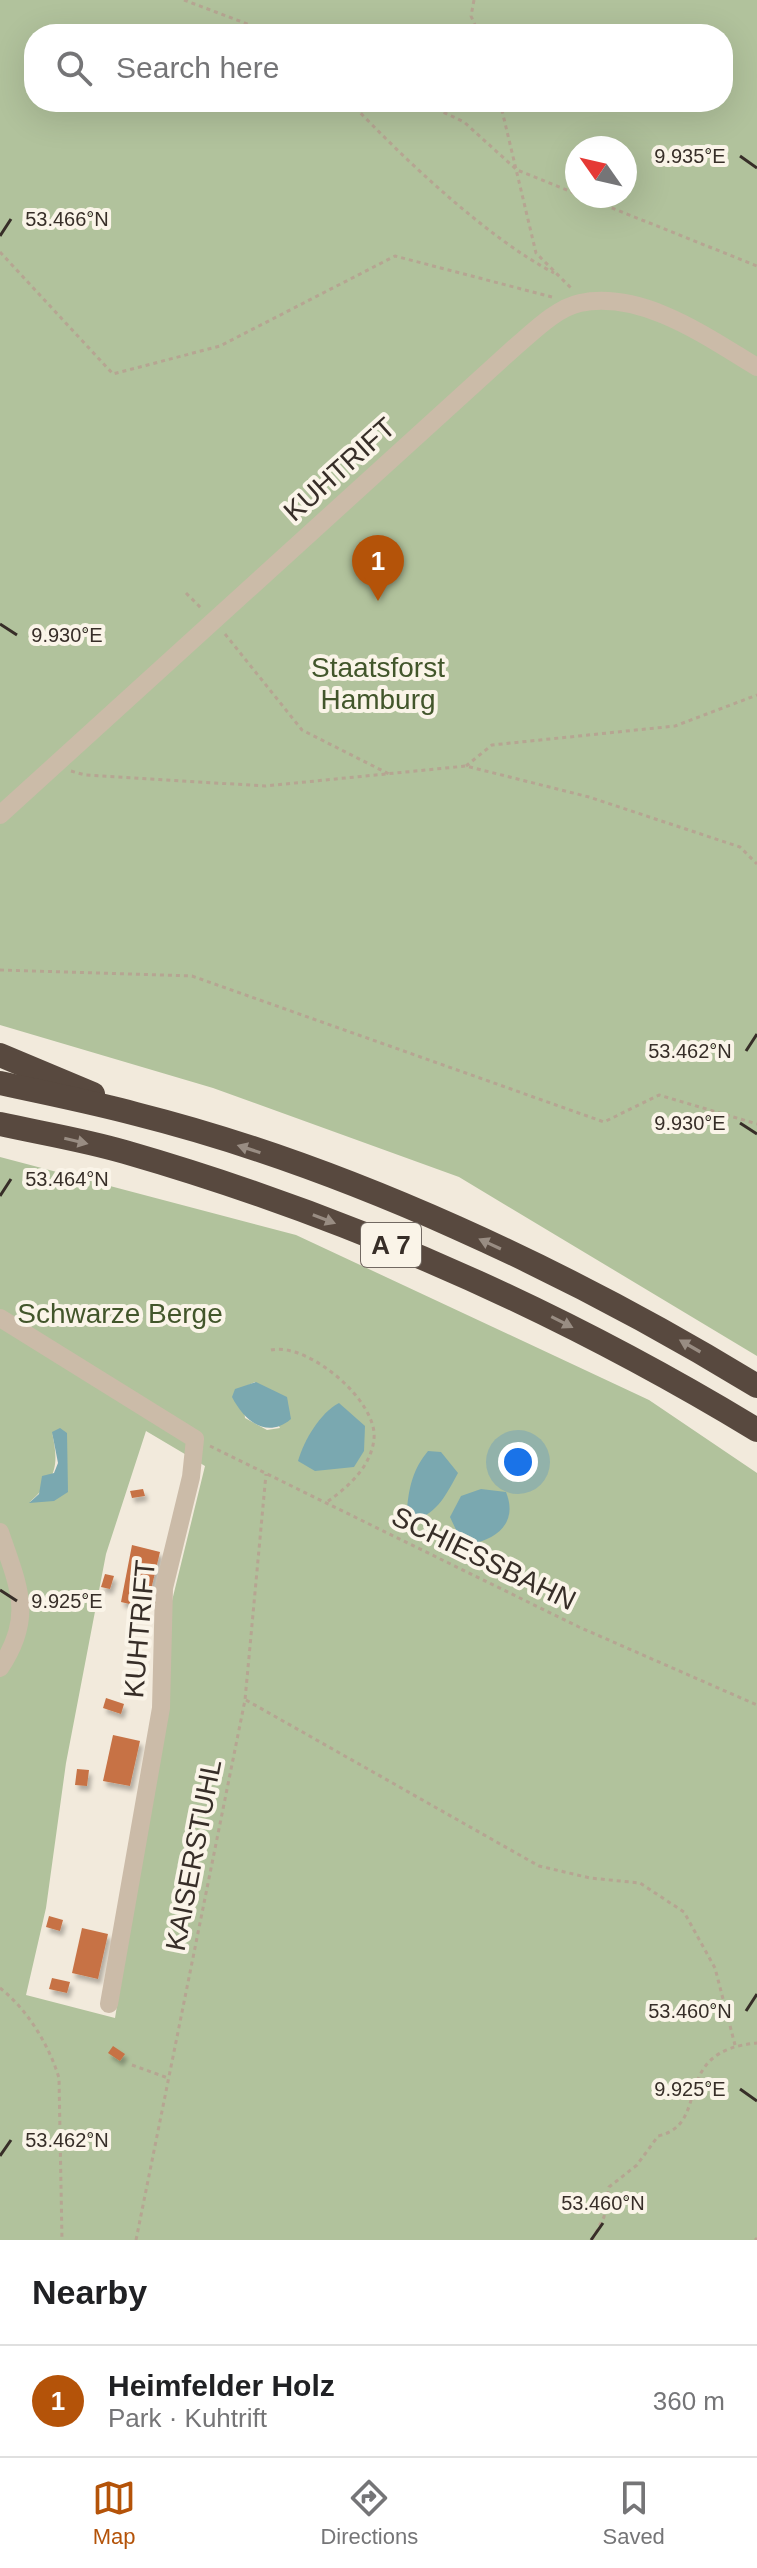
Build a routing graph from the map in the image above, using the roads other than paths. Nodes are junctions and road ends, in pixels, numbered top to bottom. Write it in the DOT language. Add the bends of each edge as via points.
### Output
graph roads {
  1 [pos="757,367"];
  2 [pos="0,815"];
  3 [pos="0,1055"];
  4 [pos="0,1083"];
  5 [pos="139,1114"];
  6 [pos="0,1124"];
  7 [pos="0,1318"];
  8 [pos="757,1386"];
  9 [pos="757,1430"];
  10 [pos="0,1532"];
  11 [pos="0,1668"];
  12 [pos="109,2004"];
  1 -- 2 [label="street, KUHTRIFT" via="654,312 603,301 578,303 514,348"];
  3 -- 5 [label="highway"];
  4 -- 5 [label="highway, A 7"];
  8 -- 5 [label="highway, A 7, one-way" via="688,1344 452,1227 278,1159"];
  6 -- 9 [label="highway, A 7, one-way" via="123,1151 431,1260 670,1377"];
  7 -- 12 [label="street, KUHTRIFT" via="195,1439 164,1588 161,1708"];
  10 -- 11 [label="street" via="23,1615 20,1634"];
}
